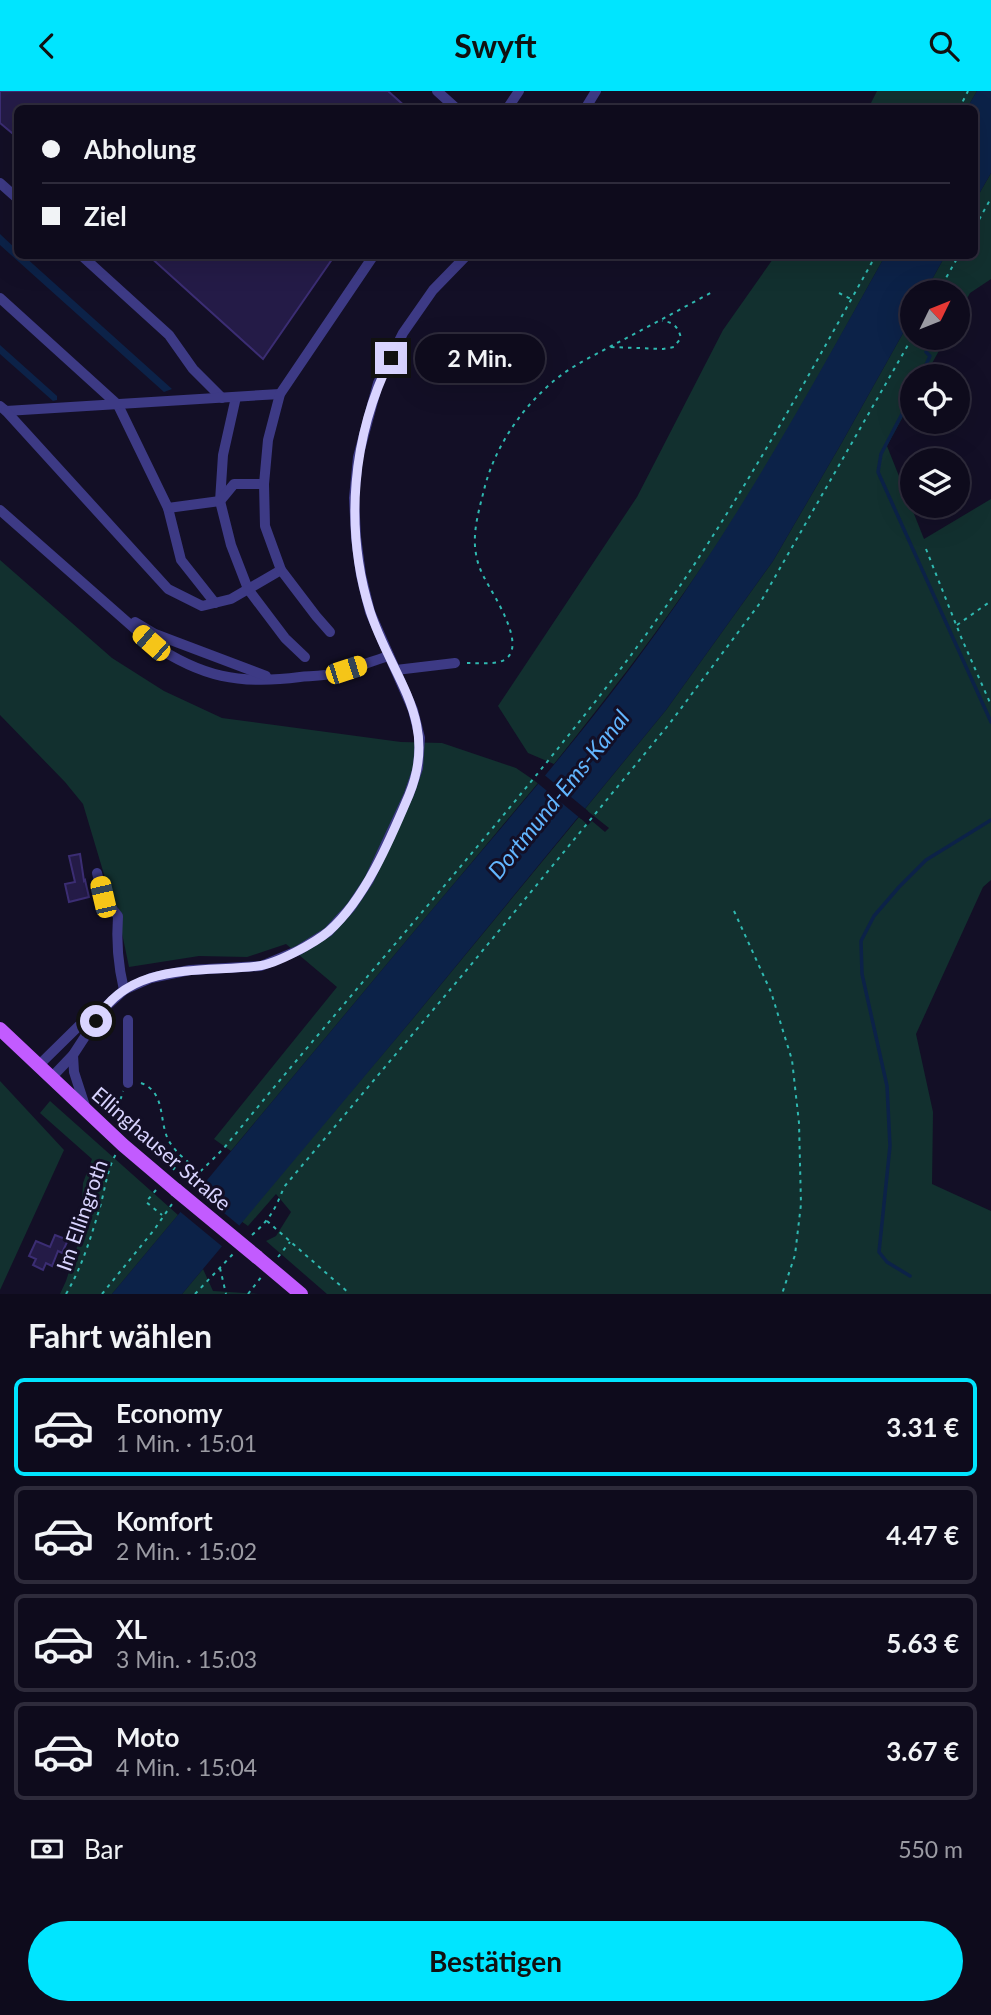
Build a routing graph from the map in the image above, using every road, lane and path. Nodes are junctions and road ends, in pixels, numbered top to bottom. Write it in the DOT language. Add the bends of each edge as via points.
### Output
graph roads {
  1 [pos="437,91"];
  2 [pos="453,105"];
  3 [pos="0,183"];
  4 [pos="14,195"];
  5 [pos="991,198"];
  6 [pos="978,222"];
  7 [pos="84,259"];
  8 [pos="371,259"];
  9 [pos="463,259"];
  10 [pos="874,259"];
  11 [pos="956,259"];
  12 [pos="944,280"];
  13 [pos="714,291"];
  14 [pos="839,293"];
  15 [pos="0,298"];
  16 [pos="852,300"];
  17 [pos="659,321"];
  18 [pos="610,347"];
  19 [pos="905,350"];
  20 [pos="280,394"];
  21 [pos="236,397"];
  22 [pos="222,398"];
  23 [pos="118,405"];
  24 [pos="3,409"];
  25 [pos="264,484"];
  26 [pos="220,501"];
  27 [pos="168,508"];
  28 [pos="0,510"];
  29 [pos="926,549"];
  30 [pos="281,570"];
  31 [pos="248,589"];
  32 [pos="991,601"];
  33 [pos="215,603"];
  34 [pos="108,605"];
  35 [pos="956,626"];
  36 [pos="330,632"];
  37 [pos="389,656"];
  38 [pos="304,657"];
  39 [pos="456,663"];
  40 [pos="396,670"];
  41 [pos="286,679"];
  42 [pos="991,705"];
  43 [pos="97,873"];
  44 [pos="734,911"];
  45 [pos="124,990"];
  46 [pos="103,1009"];
  47 [pos="128,1020"];
  48 [pos="0,1030"];
  49 [pos="73,1055"];
  50 [pos="38,1066"];
  51 [pos="51,1078"];
  52 [pos="128,1083"];
  53 [pos="87,1112"];
  54 [pos="108,1115"];
  55 [pos="123,1145"];
  56 [pos="183,1157"];
  57 [pos="172,1170"];
  58 [pos="199,1171"];
  59 [pos="156,1189"];
  60 [pos="179,1193"];
  61 [pos="163,1216"];
  62 [pos="267,1221"];
  63 [pos="252,1235"];
  64 [pos="290,1242"];
  65 [pos="238,1248"];
  66 [pos="278,1258"];
  67 [pos="220,1267"];
  68 [pos="262,1277"];
  69 [pos="66,1294"];
  70 [pos="102,1294"];
  71 [pos="195,1294"];
  72 [pos="226,1294"];
  73 [pos="248,1294"];
  74 [pos="301,1294"];
  75 [pos="350,1294"];
  76 [pos="782,1294"];
  1 -- 2 [label="lane"];
  3 -- 4 [label="lane"];
  5 -- 6 [label="path"];
  7 -- 22 [label="lane" via="169,335 193,369"];
  8 -- 20 [label="lane"];
  9 -- 37 [label="lane" via="433,290 403,333 378,383 358,457 354,498 361,575 370,612"];
  10 -- 16 [label="path"];
  11 -- 12 [label="path"];
  13 -- 17 [label="path"];
  14 -- 16 [label="path"];
  15 -- 23 [label="lane"];
  16 -- 58 [label="path" via="704,552 620,669 223,1150"];
  17 -- 18 [label="path"];
  17 -- 18 [label="path" via="670,321 679,329 681,338 674,347"];
  18 -- 39 [label="path" via="558,377 518,419 497,454 476,522 476,553 514,644 501,662"];
  19 -- 62 [label="path" via="760,603 670,723 284,1187"];
  20 -- 21 [label="lane"];
  20 -- 25 [label="lane" via="268,440"];
  21 -- 22 [label="lane"];
  21 -- 26 [label="lane" via="223,455"];
  22 -- 23 [label="lane"];
  23 -- 24 [label="lane"];
  23 -- 27 [label="lane"];
  24 -- 33 [label="lane" via="168,589 202,606"];
  25 -- 26 [label="lane" via="234,484"];
  25 -- 30 [label="lane" via="265,526"];
  26 -- 27 [label="lane"];
  26 -- 31 [label="lane"];
  27 -- 33 [label="lane" via="181,560"];
  28 -- 34 [label="lane"];
  29 -- 35 [label="path"];
  30 -- 31 [label="lane"];
  30 -- 36 [label="lane"];
  31 -- 33 [label="lane"];
  31 -- 38 [label="lane"];
  32 -- 35 [label="path"];
  34 -- 41 [label="lane" via="155,634 264,676"];
  34 -- 41 [label="lane" via="176,660 237,680"];
  35 -- 42 [label="path"];
  37 -- 40 [label="lane"];
  37 -- 41 [label="lane" via="335,674"];
  39 -- 40 [label="lane"];
  40 -- 45 [label="lane" via="420,738 418,768 369,880 351,907 328,932 261,966 190,970 151,978"];
  43 -- 45 [label="lane" via="103,897 118,916 118,966"];
  44 -- 76 [label="path" via="771,992 792,1060 801,1204 795,1255"];
  45 -- 46 [label="lane"];
  46 -- 49 [label="lane"];
  46 -- 50 [label="lane" via="91,1014"];
  47 -- 52 [label="lane"];
  48 -- 50 [label="main road, Ellinghauser Straße"];
  49 -- 51 [label="lane"];
  49 -- 53 [label="lane"];
  50 -- 51 [label="main road, Ellinghauser Straße"];
  51 -- 53 [label="main road, Ellinghauser Straße"];
  52 -- 54 [label="path"];
  52 -- 56 [label="path" via="146,1085 157,1095 168,1139"];
  53 -- 55 [label="main road, Ellinghauser Straße"];
  55 -- 60 [label="main road, Ellinghauser Straße"];
  55 -- 69 [label="path, Im Ellingroth" via="113,1159 90,1241"];
  56 -- 57 [label="path"];
  56 -- 58 [label="path"];
  58 -- 60 [label="path"];
  59 -- 61 [label="path" via="146,1202"];
  60 -- 61 [label="path"];
  60 -- 74 [label="main road, Ellinghauser Straße, bridge"];
  61 -- 70 [label="path"];
  62 -- 63 [label="path"];
  62 -- 64 [label="path"];
  64 -- 66 [label="path"];
  64 -- 75 [label="path"];
  65 -- 67 [label="path"];
  67 -- 71 [label="path"];
  67 -- 72 [label="path"];
  68 -- 73 [label="path"];
}
